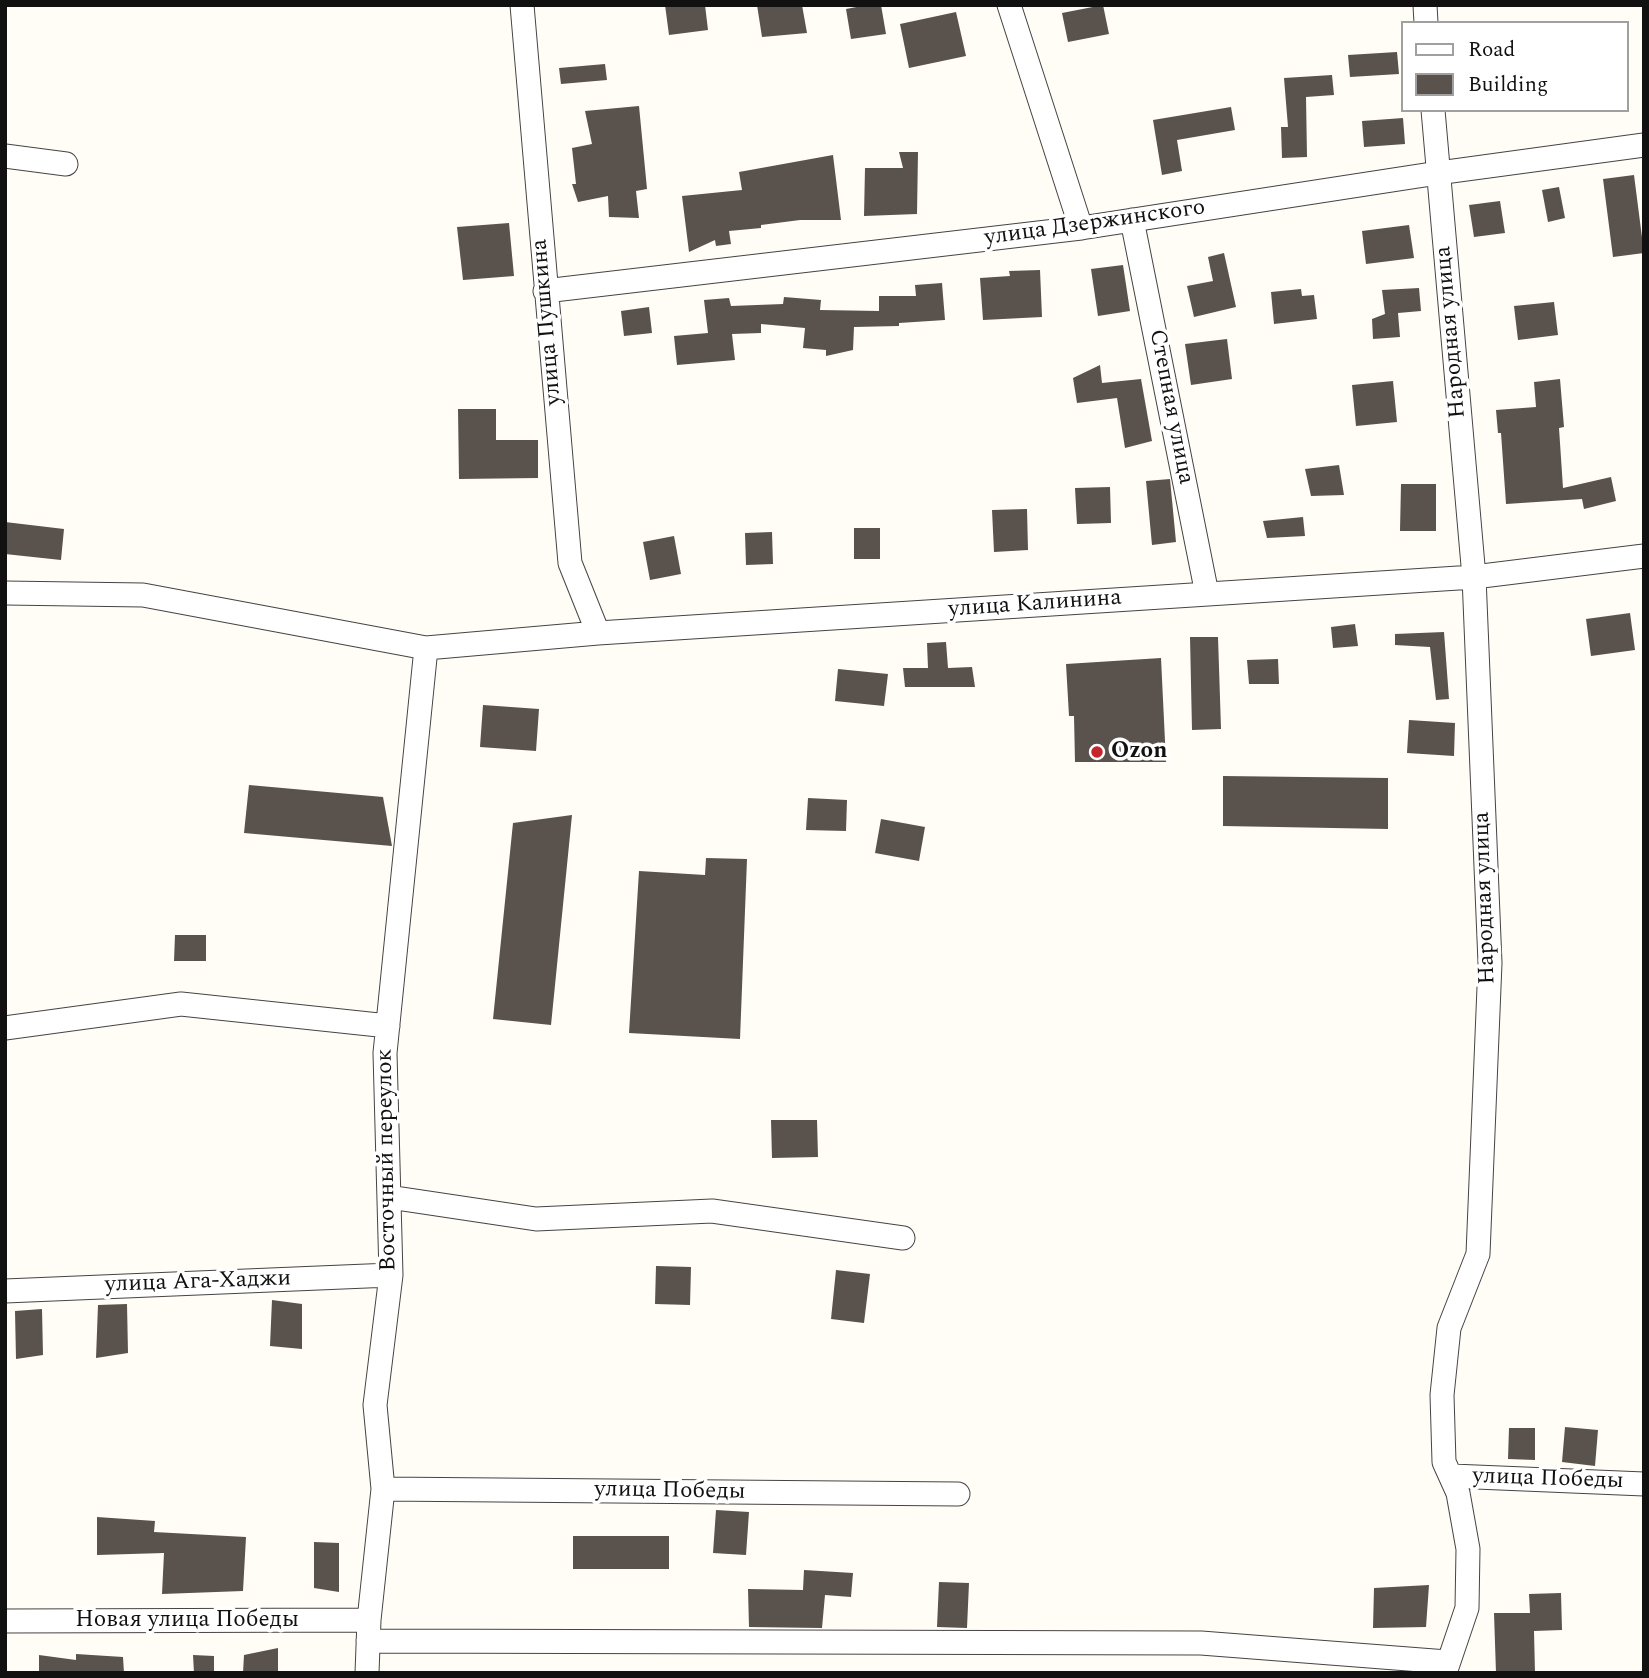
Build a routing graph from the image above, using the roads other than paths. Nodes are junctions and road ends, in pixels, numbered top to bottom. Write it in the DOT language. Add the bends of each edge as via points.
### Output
graph roads {
  1 [pos="522,5"];
  2 [pos="1009,5"];
  3 [pos="1433,112"];
  4 [pos="1644,145"];
  5 [pos="5,156"];
  6 [pos="66,164"];
  7 [pos="1438,173"];
  8 [pos="1132,220"];
  9 [pos="1082,229"];
  10 [pos="545,291"];
  11 [pos="1644,556"];
  12 [pos="1474,577"];
  13 [pos="5,593"];
  14 [pos="1207,594"];
  15 [pos="598,633"];
  16 [pos="426,648"];
  17 [pos="387,1026"];
  18 [pos="5,1028"];
  19 [pos="389,1198"];
  20 [pos="903,1238"];
  21 [pos="391,1275"];
  22 [pos="5,1291"];
  23 [pos="1452,1476"];
  24 [pos="1644,1484"];
  25 [pos="383,1489"];
  26 [pos="958,1494"];
  27 [pos="5,1621"];
  28 [pos="368,1630"];
  29 [pos="1446,1667"];
  30 [pos="367,1673"];
  1 -- 10 [label="street, улица Пушкина"];
  2 -- 9 [label="street"];
  3 -- 7 [label="street, Народная улица"];
  4 -- 7 [label="street, улица Дзержинского"];
  5 -- 6 [label="street"];
  7 -- 8 [label="street, улица Дзержинского"];
  7 -- 12 [label="street, Народная улица"];
  8 -- 9 [label="street, улица Дзержинского"];
  8 -- 14 [label="street, Степная улица"];
  9 -- 10 [label="street, улица Дзержинского"];
  10 -- 15 [label="street, улица Пушкина" via="570,563"];
  11 -- 12 [label="street, улица Калинина"];
  12 -- 14 [label="street, улица Калинина"];
  12 -- 23 [label="street, Народная улица" via="1490,962 1478,1254 1449,1328 1442,1395 1444,1462"];
  13 -- 16 [label="street, улица Калинина" via="143,595"];
  14 -- 15 [label="street, улица Калинина"];
  15 -- 16 [label="street, улица Калинина"];
  16 -- 17 [label="street, Восточный переулок"];
  17 -- 18 [label="street" via="181,1004"];
  17 -- 19 [label="street, Восточный переулок"];
  19 -- 20 [label="street" via="536,1219 712,1212"];
  19 -- 21 [label="street, Восточный переулок"];
  21 -- 22 [label="street, улица Ага-Хаджи"];
  21 -- 25 [label="street, Восточный переулок" via="375,1405"];
  23 -- 24 [label="street, улица Победы"];
  23 -- 29 [label="street, Народная улица" via="1468,1549 1468,1585 1467,1608"];
  25 -- 26 [label="street, улица Победы"];
  25 -- 28 [label="street, Восточный переулок"];
  27 -- 28 [label="street, Новая улица Победы"];
  28 -- 29 [label="street, Новая улица Победы" via="1201,1643"];
  28 -- 30 [label="street, Восточный переулок"];
}
